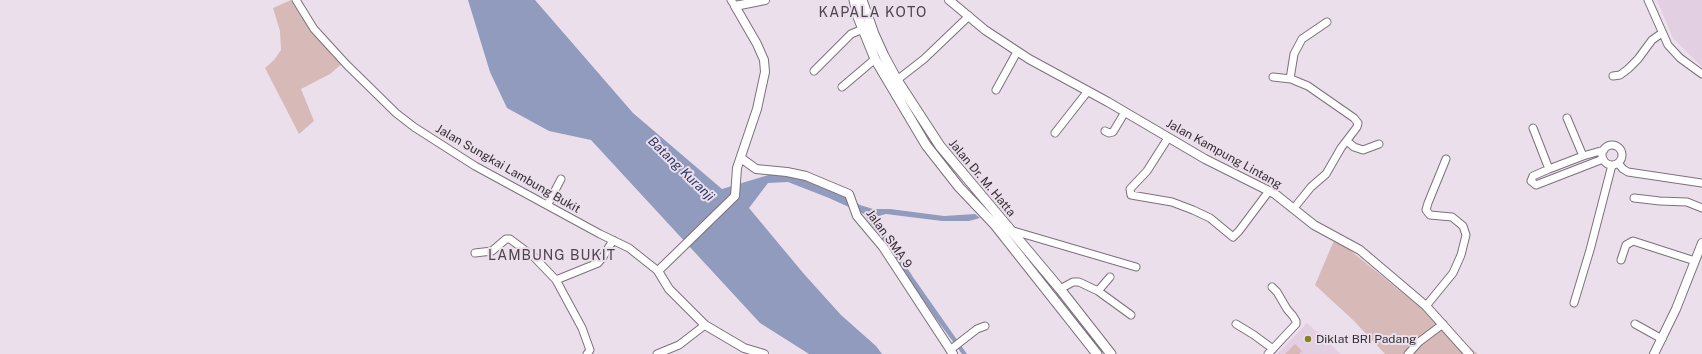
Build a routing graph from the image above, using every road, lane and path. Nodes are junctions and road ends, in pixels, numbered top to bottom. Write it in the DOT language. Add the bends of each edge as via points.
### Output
graph roads {
  1 [pos="296,0"];
  2 [pos="765,0"];
  3 [pos="854,0"];
  4 [pos="862,0"];
  5 [pos="949,0"];
  6 [pos="1648,0"];
  7 [pos="733,3"];
  8 [pos="969,16"];
  9 [pos="1327,22"];
  10 [pos="863,29"];
  11 [pos="1662,33"];
  12 [pos="1017,52"];
  13 [pos="875,59"];
  14 [pos="814,71"];
  15 [pos="1702,74"];
  16 [pos="1273,76"];
  17 [pos="1614,76"];
  18 [pos="1290,79"];
  19 [pos="898,80"];
  20 [pos="842,87"];
  21 [pos="996,90"];
  22 [pos="1088,91"];
  23 [pos="1125,112"];
  24 [pos="1567,118"];
  25 [pos="1533,128"];
  26 [pos="1105,131"];
  27 [pos="1055,133"];
  28 [pos="1168,138"];
  29 [pos="1347,141"];
  30 [pos="1379,144"];
  31 [pos="1604,150"];
  32 [pos="1583,156"];
  33 [pos="741,158"];
  34 [pos="1446,159"];
  35 [pos="1604,159"];
  36 [pos="1615,164"];
  37 [pos="1549,169"];
  38 [pos="561,179"];
  39 [pos="1702,183"];
  40 [pos="1269,191"];
  41 [pos="1634,198"];
  42 [pos="548,204"];
  43 [pos="1294,208"];
  44 [pos="1702,208"];
  45 [pos="1013,233"];
  46 [pos="613,240"];
  47 [pos="1702,243"];
  48 [pos="475,253"];
  49 [pos="1621,260"];
  50 [pos="1695,261"];
  51 [pos="1136,267"];
  52 [pos="658,271"];
  53 [pos="1110,277"];
  54 [pos="556,280"];
  55 [pos="1272,287"];
  56 [pos="1060,289"];
  57 [pos="1098,291"];
  58 [pos="1574,303"];
  59 [pos="1426,306"];
  60 [pos="1131,315"];
  61 [pos="1236,324"];
  62 [pos="1443,324"];
  63 [pos="1635,324"];
  64 [pos="705,326"];
  65 [pos="985,326"];
  66 [pos="1662,339"];
  67 [pos="953,350"];
  68 [pos="1270,352"];
  69 [pos="1656,353"];
  70 [pos="587,354"];
  71 [pos="657,354"];
  72 [pos="764,354"];
  73 [pos="1097,354"];
  74 [pos="1111,354"];
  75 [pos="1408,354"];
  76 [pos="1469,354"];
  1 -- 42 [label="street, Jalan Sungkai Lambung Bukit" via="314,29 396,113 474,166"];
  2 -- 7 [label="street"];
  3 -- 10 [label="main road, Jalan Dr. M. Hatta"];
  4 -- 19 [label="main road, Jalan Dr. M. Hatta" via="874,34"];
  5 -- 8 [label="street, Jalan Kampung Lintang"];
  6 -- 11 [label="street"];
  7 -- 33 [label="street" via="757,44 766,72 760,100"];
  8 -- 12 [label="street, Jalan Kampung Lintang"];
  8 -- 19 [label="street" via="930,54"];
  9 -- 18 [label="street" via="1302,39 1294,54"];
  10 -- 13 [label="main road, Jalan Dr. M. Hatta"];
  10 -- 14 [label="street" via="851,34"];
  11 -- 15 [label="street" via="1673,52"];
  11 -- 17 [label="street" via="1652,40 1628,69"];
  12 -- 21 [label="street"];
  12 -- 22 [label="street, Jalan Kampung Lintang"];
  13 -- 20 [label="street"];
  13 -- 73 [label="main road, Jalan Dr. M. Hatta" via="926,145 995,225"];
  16 -- 18 [label="street"];
  18 -- 29 [label="street" via="1318,92 1357,121 1358,125"];
  19 -- 45 [label="main road, Jalan Dr. M. Hatta" via="940,146"];
  22 -- 23 [label="street, Jalan Kampung Lintang"];
  22 -- 27 [label="street"];
  23 -- 26 [label="street" via="1113,132"];
  23 -- 28 [label="street, Jalan Kampung Lintang"];
  24 -- 32 [label="street"];
  25 -- 37 [label="street"];
  28 -- 40 [label="street, Jalan Kampung Lintang"];
  28 -- 40 [label="street" via="1147,171 1130,189 1131,195 1172,202 1193,210 1210,218 1233,237"];
  29 -- 30 [label="street" via="1363,150"];
  29 -- 43 [label="street" via="1326,174 1311,187"];
  31 -- 32 [label="street"];
  31 -- 35 [label="street"];
  31 -- 36 [label="street" via="1608,146 1617,146 1622,154"];
  32 -- 37 [label="street"];
  33 -- 52 [label="street" via="737,168 734,197"];
  33 -- 67 [label="street, Jalan SMA 9" via="751,167 762,171 806,176 849,194 862,224 883,247"];
  34 -- 59 [label="street" via="1426,210 1430,215 1452,217 1463,226 1466,235 1453,273"];
  35 -- 36 [label="street" via="1607,163"];
  35 -- 37 [label="street" via="1536,185 1532,182 1533,176"];
  36 -- 39 [label="street" via="1628,172"];
  36 -- 58 [label="street"];
  38 -- 42 [label="street"];
  40 -- 43 [label="street, Jalan Kampung Lintang"];
  41 -- 44 [label="street" via="1687,202"];
  42 -- 46 [label="street, Jalan Sungkai Lambung Bukit"];
  43 -- 59 [label="street, Jalan Kampung Lintang" via="1314,225 1360,250"];
  45 -- 51 [label="street"];
  45 -- 56 [label="main road, Jalan Dr. M. Hatta"];
  46 -- 52 [label="street, Jalan Sungkai Lambung Bukit" via="629,248"];
  46 -- 54 [label="street" via="598,263"];
  47 -- 50 [label="street"];
  48 -- 54 [label="street" via="492,251 506,239 510,239 534,257"];
  49 -- 50 [label="street" via="1626,245 1633,241"];
  50 -- 66 [label="street"];
  52 -- 64 [label="street" via="669,289"];
  53 -- 57 [label="street"];
  54 -- 70 [label="street" via="582,328 590,350"];
  55 -- 68 [label="street" via="1295,318 1296,324"];
  56 -- 57 [label="street" via="1076,282"];
  56 -- 74 [label="main road, Jalan Dr. M. Hatta"];
  57 -- 60 [label="street"];
  59 -- 62 [label="street, Jalan Kampung Lintang"];
  61 -- 68 [label="street" via="1254,335"];
  62 -- 75 [label="street"];
  62 -- 76 [label="street, Jalan Kampung Lintang"];
  63 -- 66 [label="street"];
  64 -- 71 [label="street" via="679,345"];
  64 -- 72 [label="street" via="744,348"];
  65 -- 67 [label="street" via="962,340"];
  66 -- 69 [label="street"];
}
